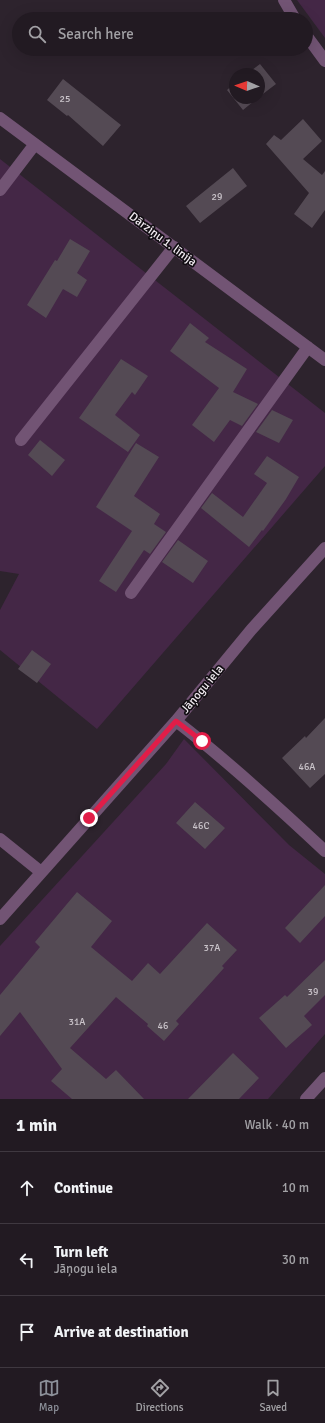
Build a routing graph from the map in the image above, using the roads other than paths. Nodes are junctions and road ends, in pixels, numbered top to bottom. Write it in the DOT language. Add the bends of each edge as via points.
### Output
graph roads {
  1 [pos="284,0"];
  2 [pos="291,12"];
  3 [pos="313,45"];
  4 [pos="325,61"];
  5 [pos="0,118"];
  6 [pos="35,144"];
  7 [pos="0,190"];
  8 [pos="174,247"];
  9 [pos="308,347"];
  10 [pos="325,360"];
  11 [pos="22,440"];
  12 [pos="325,548"];
  13 [pos="131,593"];
  14 [pos="176,721"];
  15 [pos="0,839"];
  16 [pos="325,851"];
  17 [pos="41,872"];
  18 [pos="0,919"];
  19 [pos="325,1078"];
  20 [pos="306,1099"];
  1 -- 2 [label="street"];
  3 -- 4 [label="street"];
  5 -- 6 [label="street, Dārziņu 1. līnija"];
  6 -- 7 [label="street"];
  6 -- 8 [label="street, Dārziņu 1. līnija"];
  8 -- 9 [label="street, Dārziņu 1. līnija"];
  8 -- 11 [label="street"];
  9 -- 10 [label="street, Dārziņu 1. līnija"];
  9 -- 13 [label="street"];
  12 -- 14 [label="street, Jāņogu iela" via="251,630"];
  14 -- 16 [label="street" via="288,816"];
  14 -- 17 [label="street, Jāņogu iela"];
  15 -- 17 [label="street"];
  17 -- 18 [label="street, Jāņogu iela"];
  19 -- 20 [label="street"];
}
